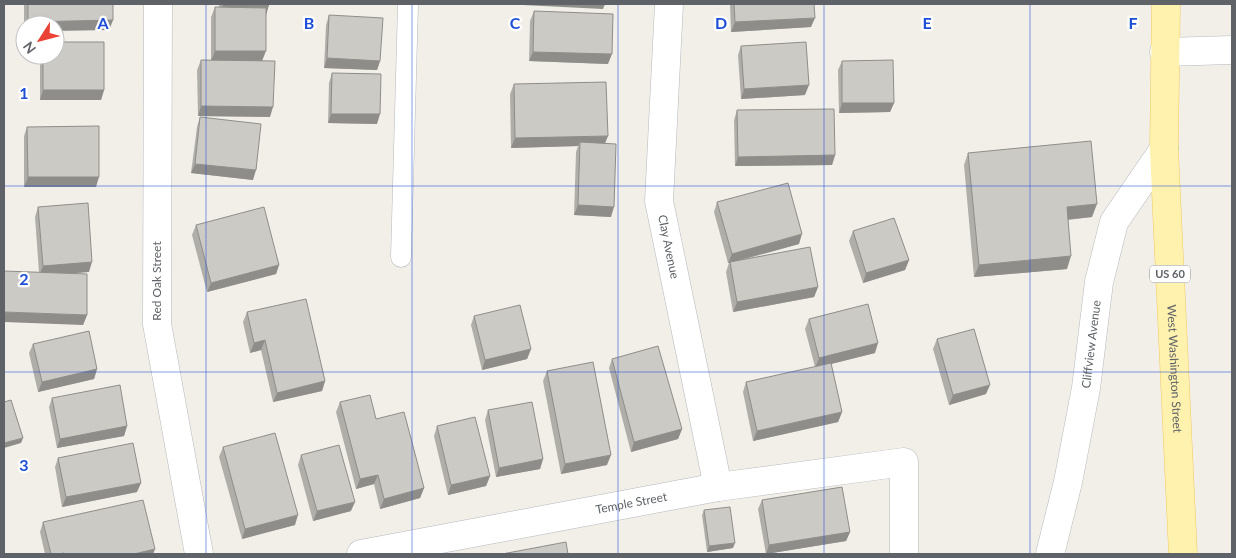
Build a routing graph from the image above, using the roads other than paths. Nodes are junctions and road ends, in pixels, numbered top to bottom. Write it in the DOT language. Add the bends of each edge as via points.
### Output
graph roads {
  1 [pos="158,4"];
  2 [pos="408,4"];
  3 [pos="669,4"];
  4 [pos="1166,4"];
  5 [pos="1232,50"];
  6 [pos="1164,52"];
  7 [pos="1164,149"];
  8 [pos="401,257"];
  9 [pos="718,486"];
  10 [pos="379,553"];
  11 [pos="199,554"];
  12 [pos="904,554"];
  13 [pos="1050,554"];
  14 [pos="1183,554"];
  1 -- 11 [label="street, Red Oak Street" via="157,324"];
  2 -- 8 [label="lane"];
  3 -- 9 [label="street, Clay Avenue" via="659,201"];
  4 -- 6 [label="main road, West Washington Street / US 60"];
  5 -- 6 [label="street"];
  6 -- 7 [label="main road, West Washington Street / US 60"];
  7 -- 13 [label="street, Cliffview Avenue" via="1114,222 1099,282 1068,482"];
  7 -- 14 [label="main road, West Washington Street / US 60"];
  9 -- 10 [label="street, Temple Street"];
  9 -- 12 [label="street, Temple Street" via="904,462"];
}
